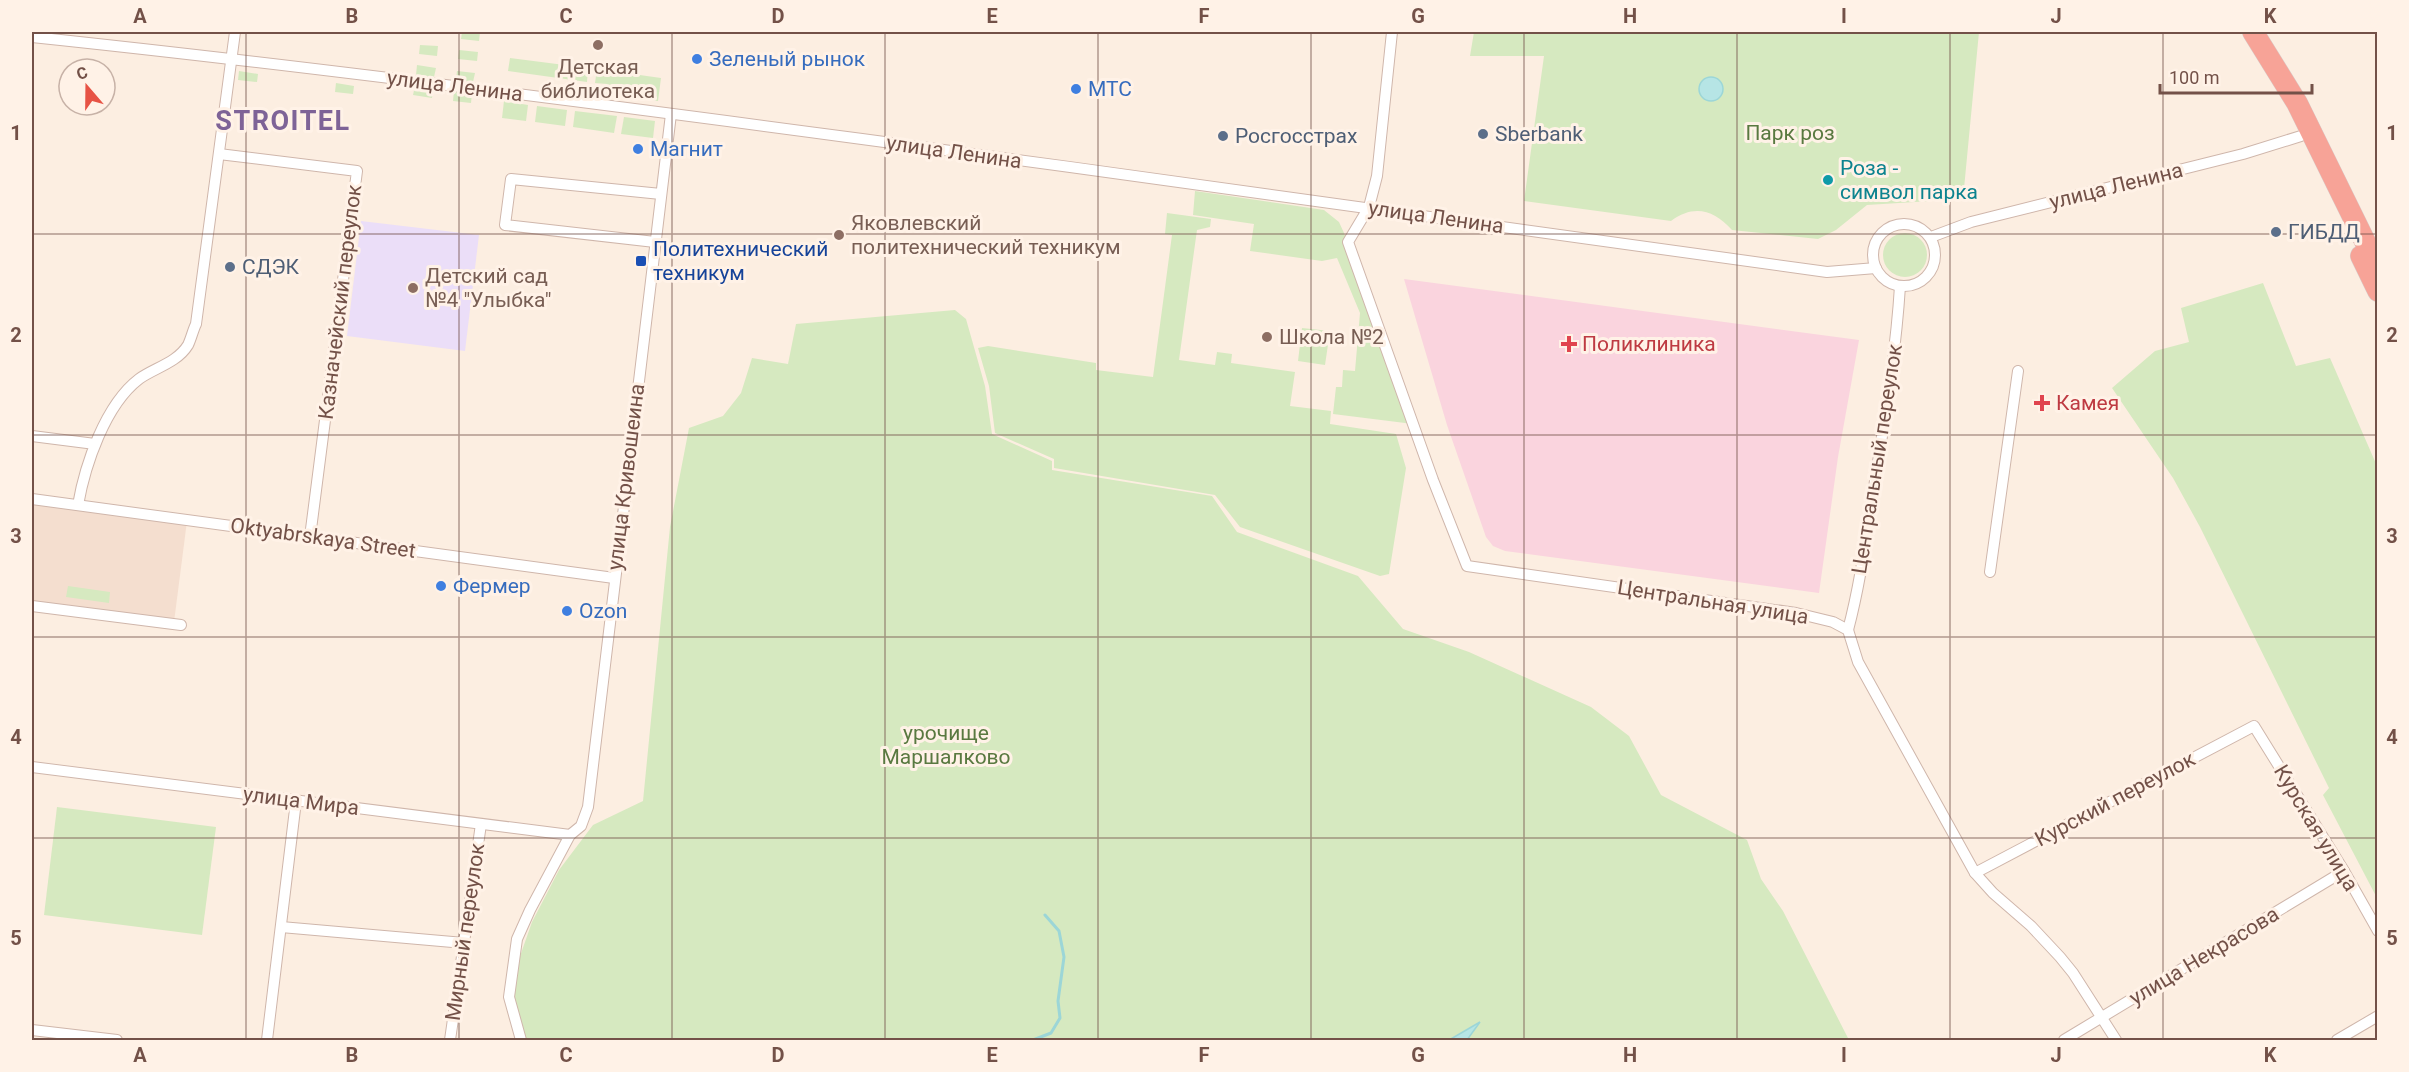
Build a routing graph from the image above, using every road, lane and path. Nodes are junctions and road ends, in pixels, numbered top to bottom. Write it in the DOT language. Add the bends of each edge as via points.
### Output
graph roads {
  1 [pos="234,32"];
  2 [pos="1392,32"];
  3 [pos="2253,32"];
  4 [pos="32,37"];
  5 [pos="2267,57"];
  6 [pos="231,58"];
  7 [pos="671,114"];
  8 [pos="2301,136"];
  9 [pos="219,154"];
  10 [pos="661,194"];
  11 [pos="1369,207"];
  12 [pos="1931,237"];
  13 [pos="655,242"];
  14 [pos="1876,268"];
  15 [pos="2378,268"];
  16 [pos="1900,286"];
  17 [pos="2378,291"];
  18 [pos="2018,371"];
  19 [pos="32,436"];
  20 [pos="95,444"];
  21 [pos="32,499"];
  22 [pos="78,505"];
  23 [pos="310,537"];
  24 [pos="1990,572"];
  25 [pos="614,578"];
  26 [pos="32,606"];
  27 [pos="181,625"];
  28 [pos="1848,630"];
  29 [pos="2254,726"];
  30 [pos="32,767"];
  31 [pos="296,801"];
  32 [pos="481,824"];
  33 [pos="570,835"];
  34 [pos="2344,871"];
  35 [pos="1975,873"];
  36 [pos="281,927"];
  37 [pos="2378,931"];
  38 [pos="464,944"];
  39 [pos="2378,1016"];
  40 [pos="2102,1018"];
  41 [pos="32,1030"];
  42 [pos="117,1041"];
  43 [pos="267,1041"];
  44 [pos="450,1041"];
  45 [pos="521,1041"];
  46 [pos="2064,1041"];
  47 [pos="2116,1041"];
  48 [pos="2337,1041"];
  1 -- 6 [label="street"];
  2 -- 11 [label="street" via="1377,176"];
  3 -- 5 [label="highway"];
  4 -- 6 [label="street, улица Ленина"];
  5 -- 8 [label="highway"];
  5 -- 15 [label="highway" via="2297,103"];
  6 -- 7 [label="street, улица Ленина"];
  6 -- 9 [label="street"];
  7 -- 10 [label="street, улица Кривошеина"];
  7 -- 11 [label="street, улица Ленина"];
  8 -- 12 [label="street, улица Ленина" via="1971,222"];
  8 -- 17 [label="highway"];
  9 -- 20 [label="street" via="199,308 187,346 175,358 139,379 122,397"];
  9 -- 23 [label="street, Казначейский переулок" via="357,171"];
  10 -- 13 [label="street, улица Кривошеина"];
  10 -- 13 [label="street" via="511,179 505,225"];
  11 -- 14 [label="street, улица Ленина" via="1827,272"];
  11 -- 28 [label="street, Центральная улица" via="1348,242 1467,566 1796,613"];
  12 -- 14 [label="street" via="1912,224 1889,227 1874,245"];
  12 -- 16 [label="street" via="1935,260 1931,271 1923,280"];
  13 -- 25 [label="street, улица Кривошеина"];
  14 -- 16 [label="street" via="1882,277"];
  16 -- 28 [label="street, Центральный переулок" via="1878,463"];
  18 -- 24 [label="street"];
  19 -- 20 [label="street"];
  20 -- 22 [label="street"];
  21 -- 22 [label="street, Oktyabrskaya Street"];
  22 -- 23 [label="street, Oktyabrskaya Street"];
  23 -- 25 [label="street, Oktyabrskaya Street"];
  25 -- 33 [label="street, улица Кривошеина" via="588,807 581,826"];
  26 -- 27 [label="street"];
  28 -- 35 [label="street" via="1858,662"];
  29 -- 34 [label="street, Курская улица"];
  29 -- 35 [label="street, Курский переулок"];
  30 -- 31 [label="street, улица Мира"];
  31 -- 32 [label="street, улица Мира"];
  31 -- 36 [label="street"];
  32 -- 33 [label="street, улица Мира"];
  32 -- 38 [label="street, Мирный переулок"];
  33 -- 45 [label="street, улица Кривошеина" via="517,939 509,997"];
  34 -- 37 [label="street, Курская улица"];
  34 -- 40 [label="street, улица Некрасова"];
  35 -- 40 [label="street" via="2060,957"];
  36 -- 38 [label="street"];
  36 -- 43 [label="street"];
  38 -- 44 [label="street, Мирный переулок"];
  39 -- 48 [label="street"];
  40 -- 46 [label="street, улица Некрасова"];
  40 -- 47 [label="street"];
  41 -- 42 [label="street"];
}
